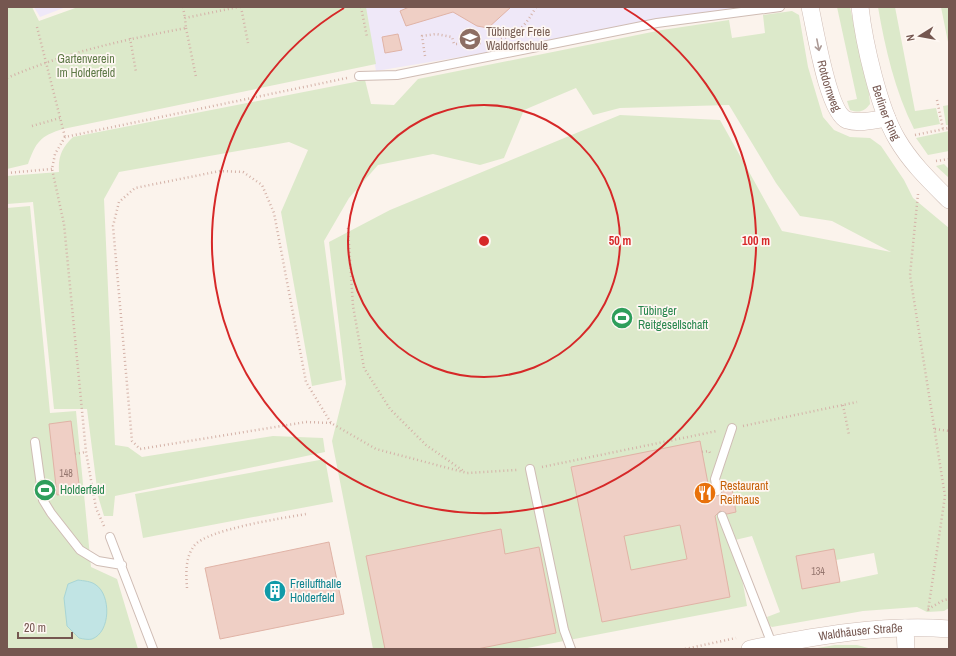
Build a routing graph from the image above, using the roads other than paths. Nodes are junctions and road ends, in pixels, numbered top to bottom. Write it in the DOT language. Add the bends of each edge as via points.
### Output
graph roads {
  1 [pos="780,7"];
  2 [pos="810,7"];
  3 [pos="860,7"];
  4 [pos="360,76"];
  5 [pos="887,118"];
  6 [pos="949,200"];
  7 [pos="732,428"];
  8 [pos="35,442"];
  9 [pos="530,469"];
  10 [pos="717,491"];
  11 [pos="722,516"];
  12 [pos="110,537"];
  13 [pos="122,565"];
  14 [pos="905,628"];
  15 [pos="949,629"];
  16 [pos="772,644"];
  17 [pos="153,649"];
  18 [pos="571,649"];
  19 [pos="750,649"];
  20 [pos="906,649"];
  1 -- 4 [label="lane" via="657,23 397,75"];
  2 -- 5 [label="street, Rotdornweg, one-way" via="835,108 846,120 863,122"];
  3 -- 5 [label="street, Berliner Ring" via="875,79"];
  5 -- 6 [label="street, Berliner Ring" via="897,139 920,172"];
  7 -- 10 [label="lane" via="715,479"];
  8 -- 13 [label="lane" via="43,500 51,513 80,550 98,561"];
  9 -- 18 [label="lane" via="564,630"];
  11 -- 16 [label="lane"];
  12 -- 13 [label="lane"];
  13 -- 17 [label="lane"];
  14 -- 15 [label="street, Waldhäuser Straße"];
  14 -- 16 [label="street, Waldhäuser Straße"];
  14 -- 20 [label="street"];
  16 -- 19 [label="street, Waldhäuser Straße"];
}
